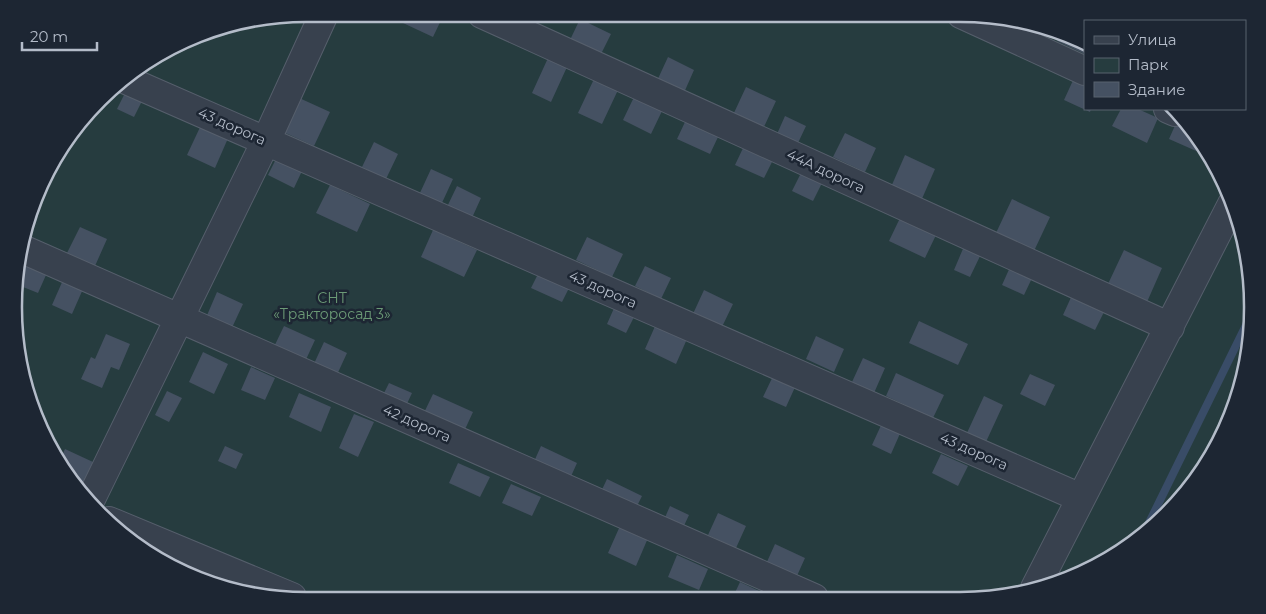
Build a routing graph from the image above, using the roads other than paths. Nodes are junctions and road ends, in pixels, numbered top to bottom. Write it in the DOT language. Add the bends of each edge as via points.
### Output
graph roads {
  1 [pos="320,22"];
  2 [pos="500,22"];
  3 [pos="981,23"];
  4 [pos="1084,71"];
  5 [pos="132,83"];
  6 [pos="266,141"];
  7 [pos="1227,214"];
  8 [pos="28,252"];
  9 [pos="178,318"];
  10 [pos="1170,328"];
  11 [pos="93,495"];
  12 [pos="1081,498"];
  13 [pos="130,530"];
  14 [pos="1039,580"];
  15 [pos="274,589"];
  16 [pos="800,592"];
  1 -- 6 [label="street"];
  2 -- 10 [label="street, 44А дорога"];
  3 -- 4 [label="street"];
  5 -- 6 [label="street, 43 дорога"];
  6 -- 9 [label="street"];
  6 -- 12 [label="street, 43 дорога"];
  7 -- 10 [label="street"];
  8 -- 9 [label="street, 42 дорога"];
  9 -- 11 [label="street"];
  9 -- 16 [label="street, 42 дорога"];
  10 -- 12 [label="street"];
  12 -- 14 [label="street"];
  13 -- 15 [label="street"];
}
